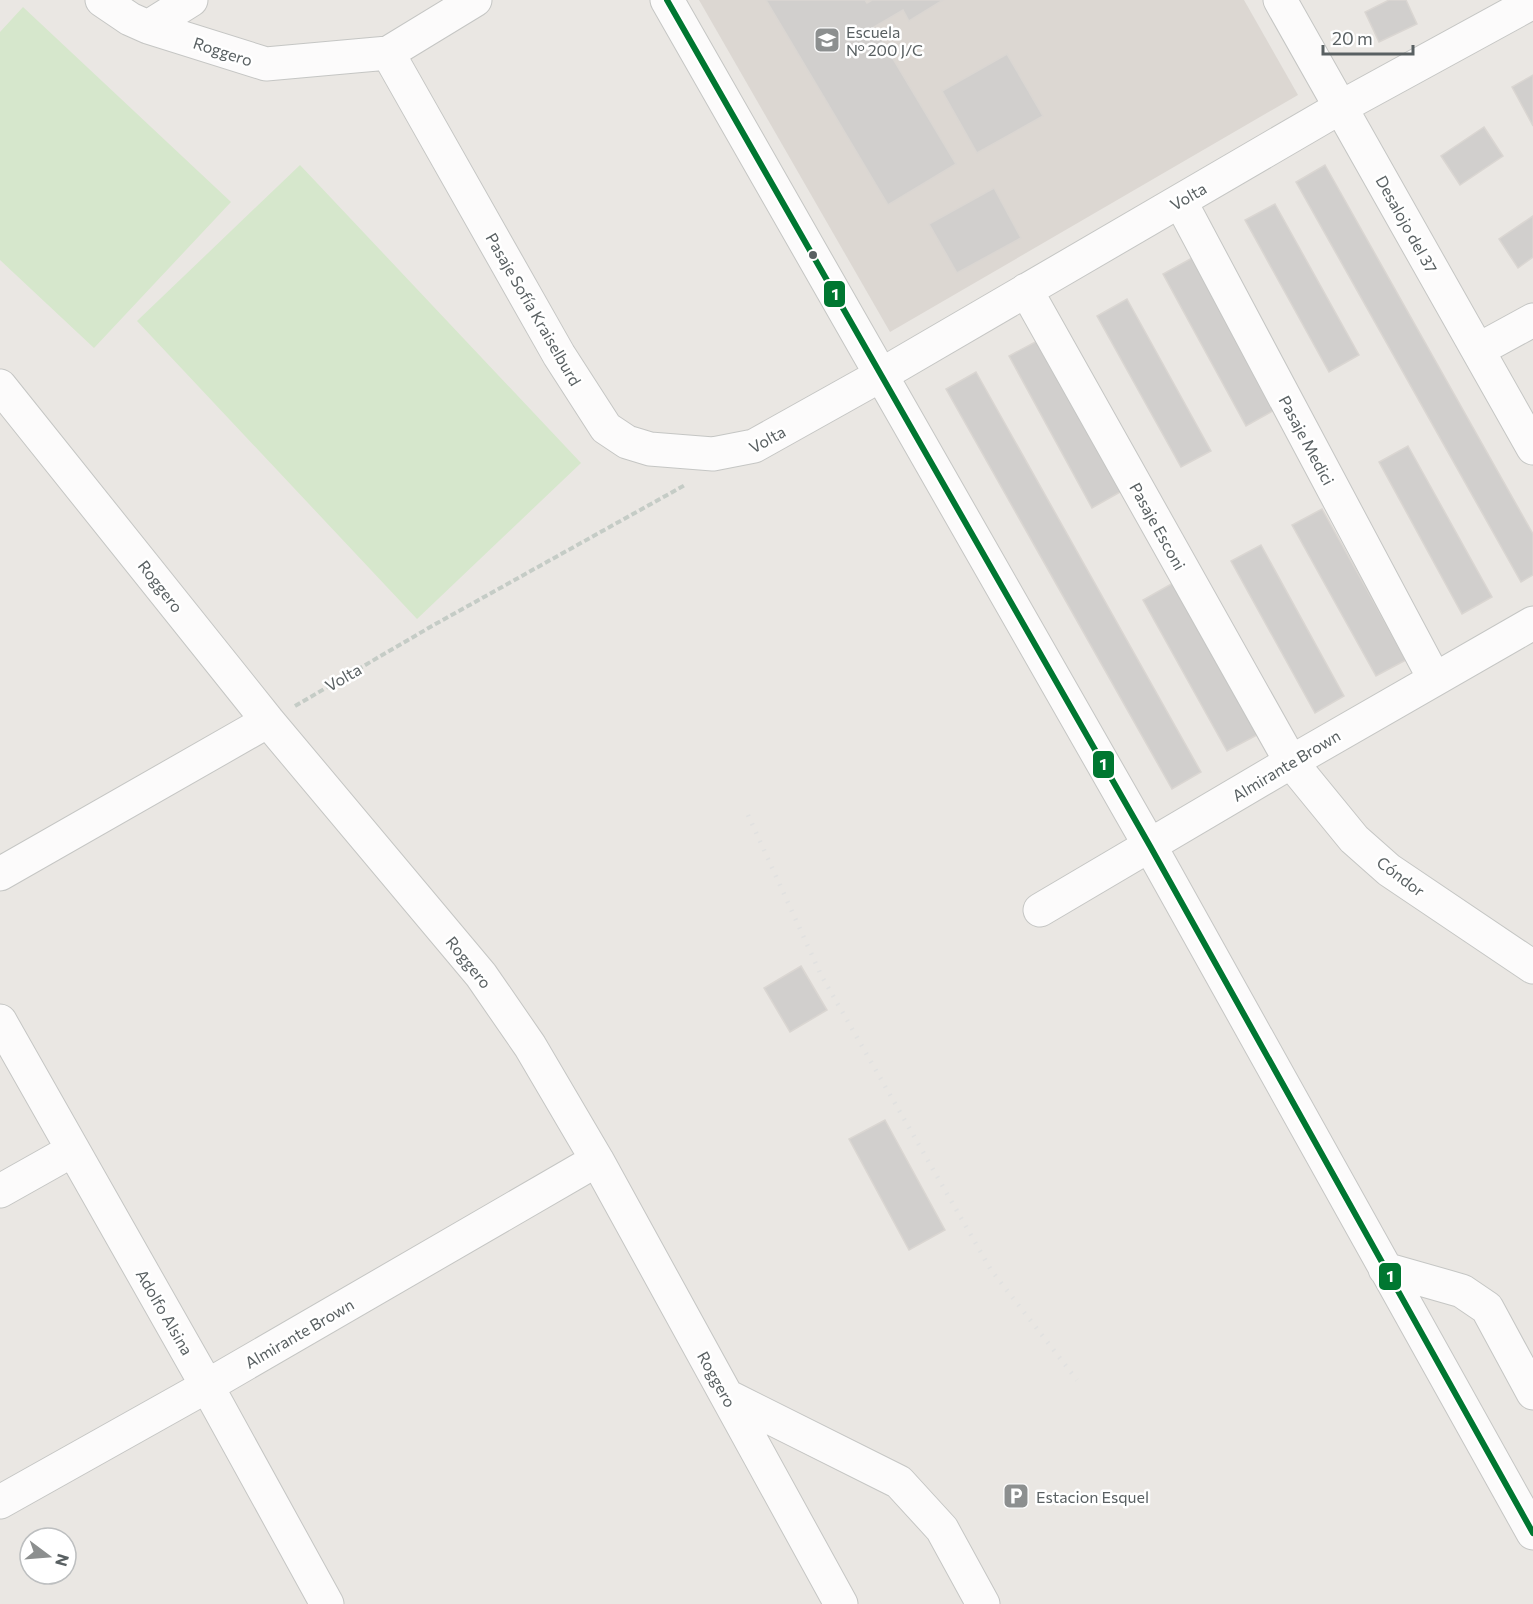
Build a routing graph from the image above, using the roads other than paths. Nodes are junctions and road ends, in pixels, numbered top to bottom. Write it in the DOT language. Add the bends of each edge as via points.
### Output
graph roads {
  1 [pos="102,0"];
  2 [pos="191,0"];
  3 [pos="475,0"];
  4 [pos="667,0"];
  5 [pos="1280,0"];
  6 [pos="1533,2"];
  7 [pos="148,27"];
  8 [pos="388,53"];
  9 [pos="1341,107"];
  10 [pos="1180,201"];
  11 [pos="1026,290"];
  12 [pos="1533,320"];
  13 [pos="1478,350"];
  14 [pos="881,375"];
  15 [pos="0,386"];
  16 [pos="754,446"];
  17 [pos="1533,448"];
  18 [pos="1533,623"];
  19 [pos="1434,678"];
  20 [pos="268,721"];
  21 [pos="1291,762"];
  22 [pos="1150,846"];
  23 [pos="0,874"];
  24 [pos="1040,910"];
  25 [pos="1533,967"];
  26 [pos="0,1021"];
  27 [pos="74,1150"];
  28 [pos="597,1160"];
  29 [pos="0,1191"];
  30 [pos="1385,1269"];
  31 [pos="207,1386"];
  32 [pos="1533,1393"];
  33 [pos="727,1396"];
  34 [pos="0,1502"];
  35 [pos="1533,1533"];
  36 [pos="327,1604"];
  37 [pos="841,1604"];
  38 [pos="983,1604"];
  1 -- 7 [label="street, Roggero"];
  2 -- 7 [label="street"];
  3 -- 8 [label="street"];
  4 -- 14 [label="street"];
  5 -- 9 [label="street, Desalojo del 37"];
  6 -- 9 [label="street, Volta"];
  7 -- 8 [label="street, Roggero" via="266,64"];
  8 -- 16 [label="street, Pasaje Sofía Kraiselburd" via="559,355 606,428 627,442 650,449 713,454"];
  9 -- 10 [label="street, Volta"];
  9 -- 13 [label="street, Desalojo del 37"];
  10 -- 11 [label="street, Volta"];
  10 -- 19 [label="street, Pasaje Medici"];
  11 -- 14 [label="street, Volta"];
  11 -- 21 [label="street, Pasaje Esconi"];
  12 -- 13 [label="street"];
  13 -- 17 [label="street, Desalojo del 37"];
  14 -- 16 [label="street, Volta"];
  14 -- 22 [label="street"];
  15 -- 20 [label="street, Roggero"];
  18 -- 19 [label="street, Almirante Brown"];
  19 -- 21 [label="street, Almirante Brown"];
  20 -- 23 [label="street"];
  20 -- 28 [label="street, Roggero" via="481,975 531,1046"];
  21 -- 22 [label="street, Almirante Brown"];
  21 -- 25 [label="street, Cóndor" via="1354,839 1389,870"];
  22 -- 24 [label="street, Almirante Brown"];
  22 -- 30 [label="street"];
  26 -- 27 [label="street, Adolfo Alsina"];
  27 -- 29 [label="street"];
  27 -- 31 [label="street, Adolfo Alsina"];
  28 -- 31 [label="street, Almirante Brown"];
  28 -- 33 [label="street, Roggero"];
  30 -- 32 [label="street" via="1462,1291 1487,1308"];
  30 -- 35 [label="street"];
  31 -- 34 [label="street, Almirante Brown"];
  31 -- 36 [label="street, Adolfo Alsina"];
  33 -- 37 [label="street, Roggero"];
  33 -- 38 [label="street" via="899,1482 942,1529"];
}
